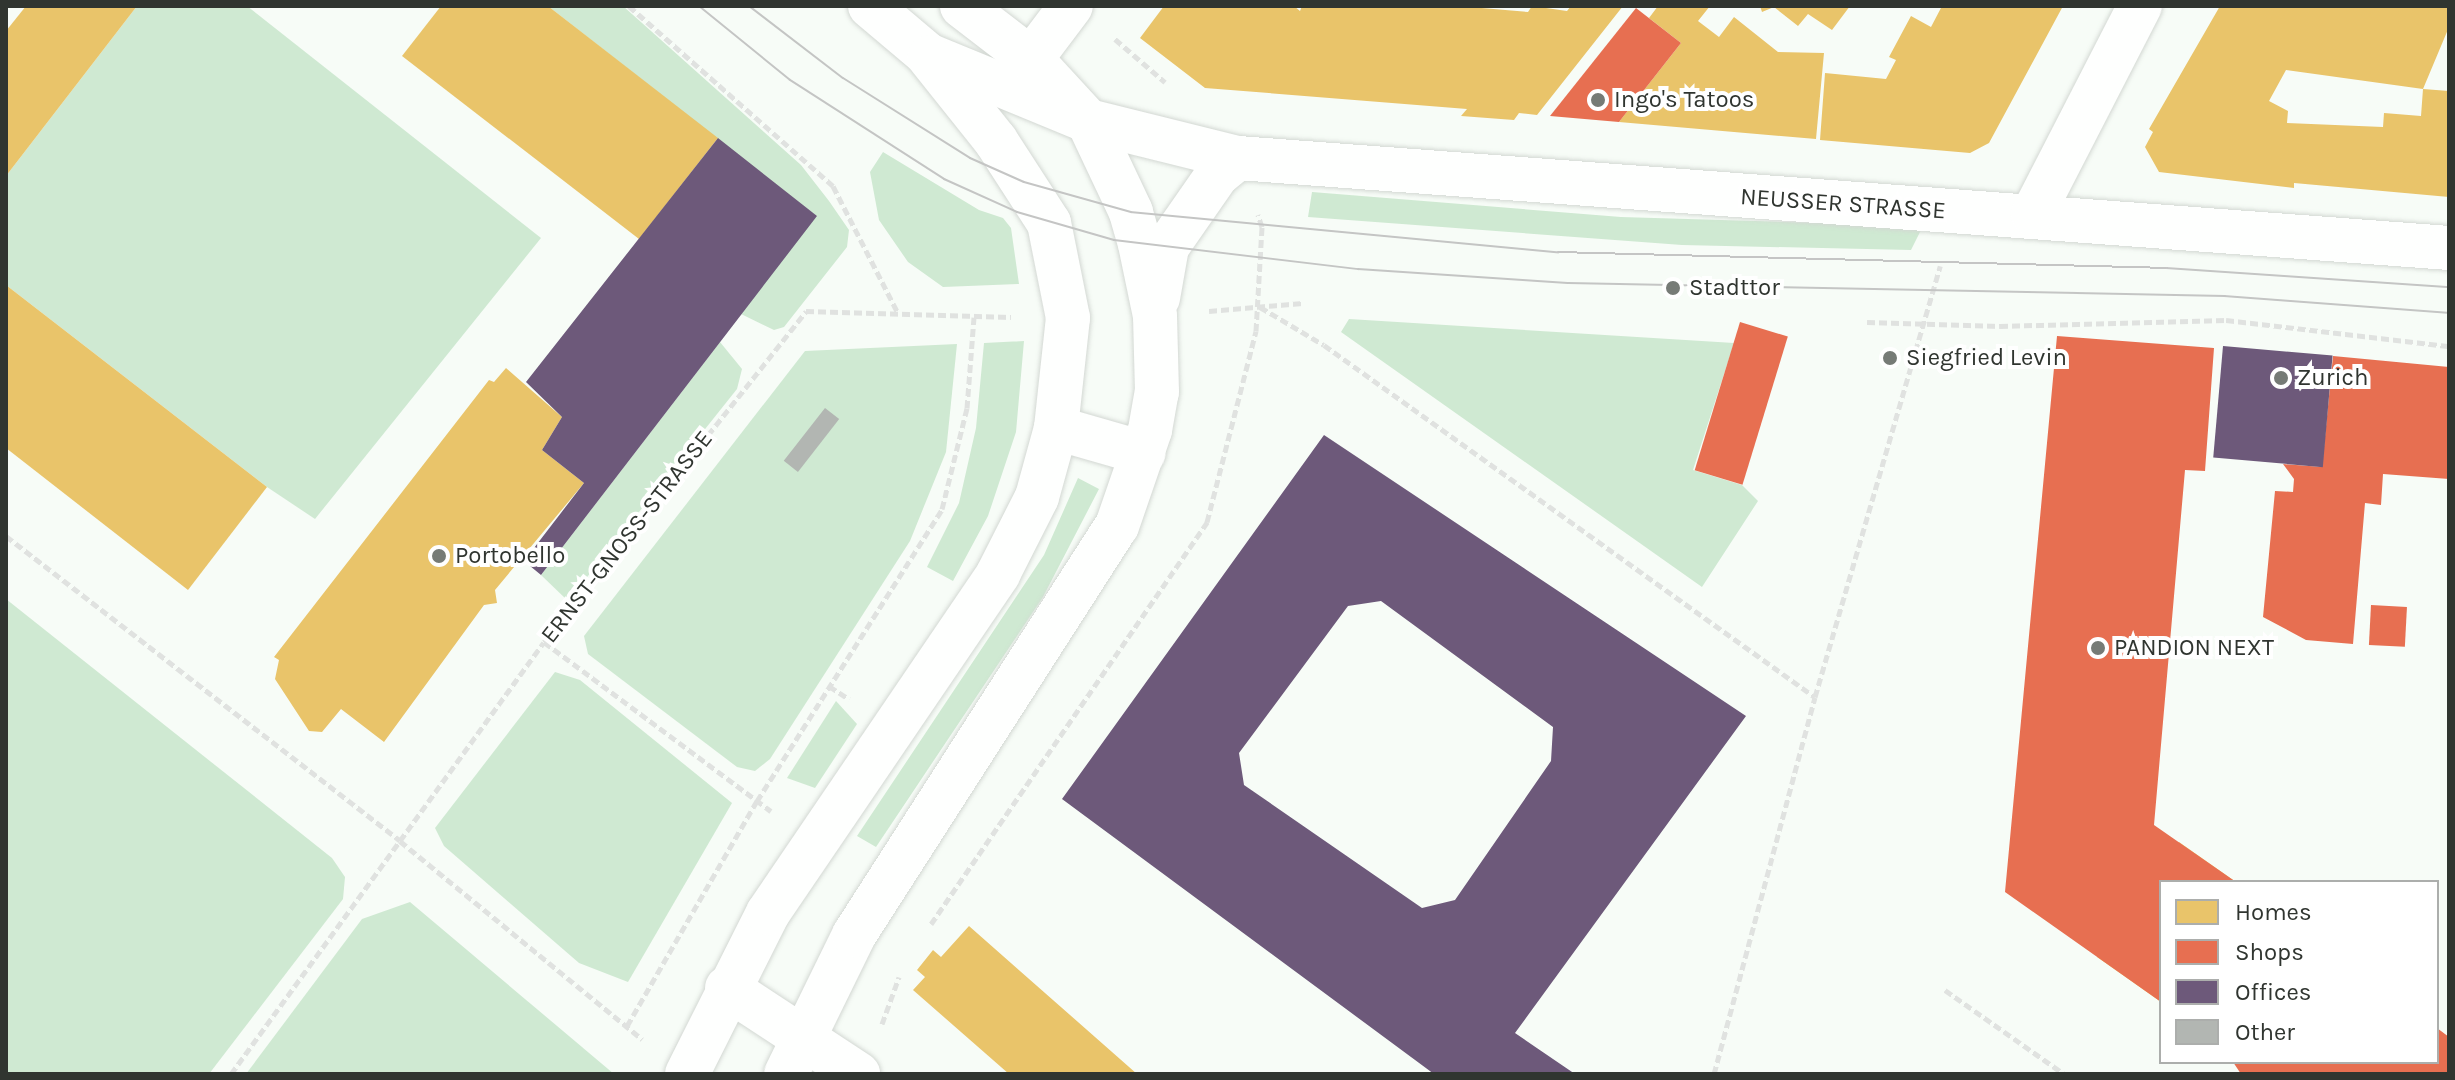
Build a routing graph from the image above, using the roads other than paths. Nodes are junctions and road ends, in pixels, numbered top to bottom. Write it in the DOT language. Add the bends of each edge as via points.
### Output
graph roads {
  1 [pos="870,6"];
  2 [pos="962,6"];
  3 [pos="1071,6"];
  4 [pos="2140,6"];
  5 [pos="928,55"];
  6 [pos="1031,59"];
  7 [pos="1088,121"];
  8 [pos="1238,158"];
  9 [pos="2033,214"];
  10 [pos="2449,248"];
  11 [pos="1155,316"];
  12 [pos="1056,428"];
  13 [pos="1143,453"];
  14 [pos="727,988"];
  15 [pos="795,1056"];
  16 [pos="687,1074"];
  17 [pos="858,1074"];
  1 -- 5 [label="street, NEUSSER STRASSE"];
  2 -- 6 [label="street"];
  3 -- 6 [label="street"];
  4 -- 9 [label="street"];
  5 -- 6 [label="street"];
  5 -- 7 [label="street, NEUSSER STRASSE"];
  5 -- 12 [label="street" via="996,141 1049,223 1068,318"];
  6 -- 7 [label="street"];
  7 -- 8 [label="street, NEUSSER STRASSE"];
  7 -- 11 [label="street" via="1131,212"];
  8 -- 9 [label="street, NEUSSER STRASSE"];
  8 -- 11 [label="street" via="1217,175 1167,247"];
  9 -- 10 [label="street, NEUSSER STRASSE"];
  11 -- 13 [label="street" via="1157,392"];
  12 -- 13 [label="street"];
  12 -- 14 [label="street" via="1037,497 998,574 768,913"];
  13 -- 15 [label="street" via="1117,526 854,935"];
  14 -- 15 [label="street"];
  14 -- 16 [label="street"];
  15 -- 17 [label="street"];
}
